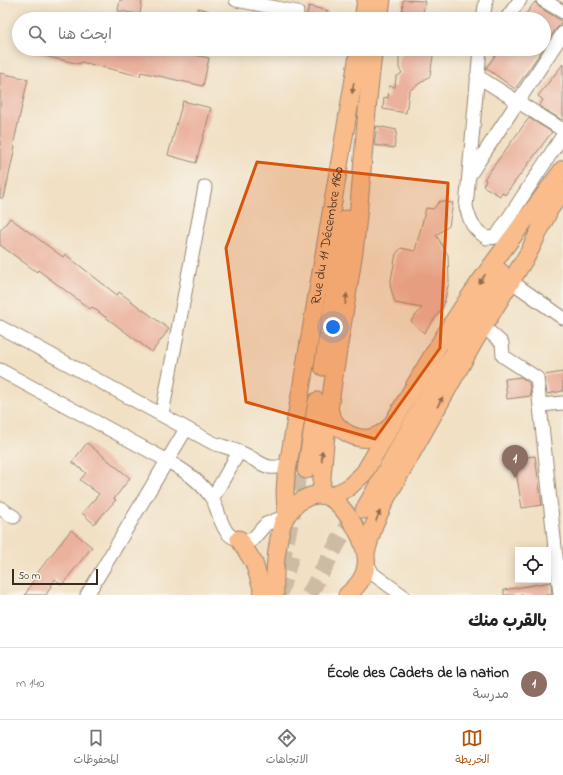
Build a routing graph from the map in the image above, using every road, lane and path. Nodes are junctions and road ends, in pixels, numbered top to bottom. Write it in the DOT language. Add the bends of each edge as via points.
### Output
graph roads {
  1 [pos="236,0"];
  2 [pos="366,0"];
  3 [pos="382,0"];
  4 [pos="520,0"];
  5 [pos="543,0"];
  6 [pos="297,12"];
  7 [pos="364,12"];
  8 [pos="380,12"];
  9 [pos="511,12"];
  10 [pos="563,12"];
  11 [pos="563,33"];
  12 [pos="551,51"];
  13 [pos="358,56"];
  14 [pos="373,56"];
  15 [pos="480,56"];
  16 [pos="548,56"];
  17 [pos="477,76"];
  18 [pos="518,102"];
  19 [pos="563,130"];
  20 [pos="563,135"];
  21 [pos="363,146"];
  22 [pos="563,169"];
  23 [pos="468,177"];
  24 [pos="205,187"];
  25 [pos="563,191"];
  26 [pos="548,213"];
  27 [pos="530,216"];
  28 [pos="512,282"];
  29 [pos="563,318"];
  30 [pos="0,327"];
  31 [pos="484,327"];
  32 [pos="0,370"];
  33 [pos="563,403"];
  34 [pos="328,405"];
  35 [pos="540,405"];
  36 [pos="162,414"];
  37 [pos="393,424"];
  38 [pos="186,429"];
  39 [pos="239,452"];
  40 [pos="168,461"];
  41 [pos="295,470"];
  42 [pos="323,492"];
  43 [pos="212,499"];
  44 [pos="0,508"];
  45 [pos="286,516"];
  46 [pos="14,517"];
  47 [pos="239,539"];
  48 [pos="366,558"];
  49 [pos="274,569"];
  50 [pos="87,595"];
  51 [pos="264,595"];
  52 [pos="275,595"];
  53 [pos="347,595"];
  54 [pos="402,595"];
  55 [pos="560,595"];
  1 -- 6 [label="street"];
  2 -- 7 [label="main road"];
  3 -- 8 [label="main road"];
  4 -- 9 [label="street"];
  5 -- 10 [label="street"];
  11 -- 12 [label="street"];
  13 -- 41 [label="main road, Rue du 11 Décembre 1960, one-way"];
  14 -- 21 [label="main road, Rue du 11 Décembre 1960"];
  15 -- 17 [label="street"];
  16 -- 18 [label="street"];
  17 -- 18 [label="street"];
  17 -- 23 [label="street"];
  18 -- 19 [label="street"];
  18 -- 23 [label="street"];
  20 -- 23 [label="street" via="496,237 487,238 472,226 466,207"];
  34 -- 21 [label="main road, Rue du 11 Décembre 1960, one-way" via="354,250"];
  21 -- 41 [label="main road" via="353,176"];
  22 -- 27 [label="main road"];
  24 -- 36 [label="street"];
  25 -- 26 [label="main road"];
  26 -- 27 [label="main road" via="523,245 440,374 361,508 441,362 517,248"];
  26 -- 28 [label="main road" via="530,252"];
  27 -- 37 [label="main road, one-way" via="468,298"];
  28 -- 29 [label="street"];
  28 -- 31 [label="main road"];
  30 -- 36 [label="street"];
  31 -- 35 [label="street" via="502,343 503,356 537,378"];
  48 -- 31 [label="main road, one-way" via="374,525 387,497"];
  32 -- 40 [label="street"];
  33 -- 35 [label="street"];
  34 -- 37 [label="main road" via="338,426 352,436 378,436"];
  42 -- 34 [label="main road, Rue du 11 Décembre 1960, one-way" via="323,447"];
  35 -- 55 [label="street"];
  36 -- 38 [label="street"];
  37 -- 42 [label="main road" via="364,473 348,488"];
  38 -- 39 [label="street" via="213,443"];
  38 -- 40 [label="street"];
  39 -- 41 [label="street" via="268,468"];
  39 -- 43 [label="street"];
  40 -- 43 [label="street" via="195,478"];
  40 -- 50 [label="street"];
  41 -- 42 [label="main road"];
  41 -- 45 [label="main road, Rue du 11 Décembre 1960" via="284,491"];
  42 -- 45 [label="main road" via="302,500"];
  42 -- 48 [label="main road" via="346,513 358,532"];
  43 -- 47 [label="street" via="224,529"];
  44 -- 46 [label="street"];
  45 -- 47 [label="street" via="266,524 252,540"];
  45 -- 49 [label="main road"];
  47 -- 51 [label="main road" via="254,563"];
  48 -- 53 [label="main road" via="365,572 360,582"];
  48 -- 54 [label="street" via="373,574"];
  49 -- 51 [label="main road"];
  49 -- 52 [label="main road"];
}
